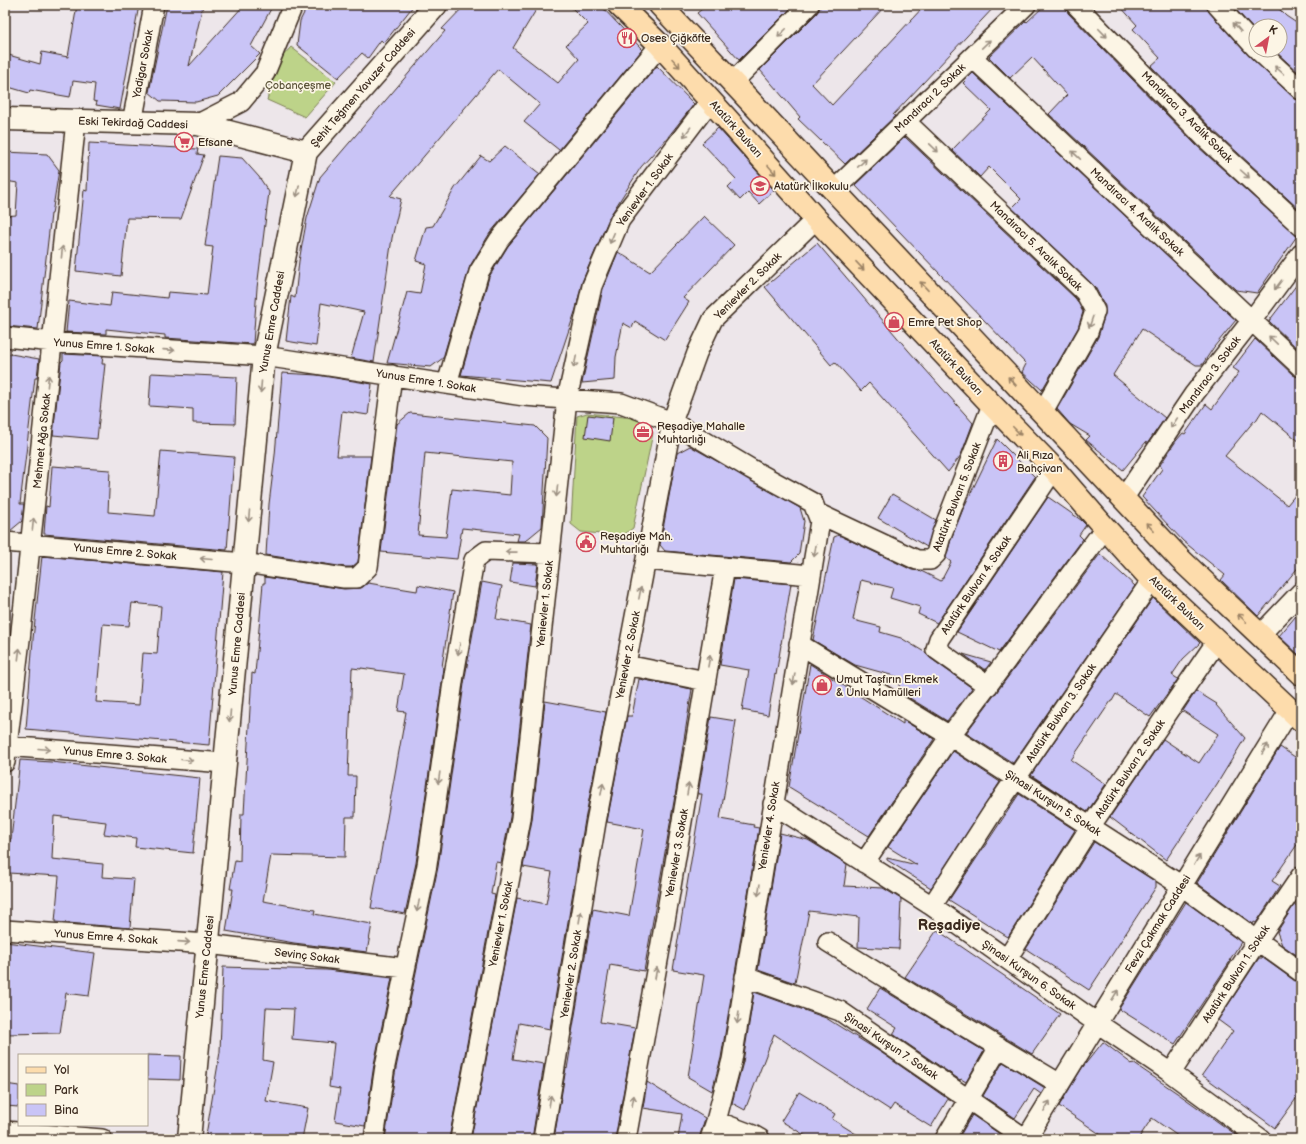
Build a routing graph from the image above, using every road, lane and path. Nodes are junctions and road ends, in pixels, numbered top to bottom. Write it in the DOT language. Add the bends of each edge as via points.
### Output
graph roads {
  1 [pos="154,5"];
  2 [pos="293,5"];
  3 [pos="436,5"];
  4 [pos="619,5"];
  5 [pos="660,5"];
  6 [pos="809,5"];
  7 [pos="1026,5"];
  8 [pos="1076,5"];
  9 [pos="1217,5"];
  10 [pos="1248,39"];
  11 [pos="660,45"];
  12 [pos="972,57"];
  13 [pos="1267,58"];
  14 [pos="733,82"];
  15 [pos="1301,90"];
  16 [pos="710,101"];
  17 [pos="5,119"];
  18 [pos="76,121"];
  19 [pos="906,121"];
  20 [pos="132,123"];
  21 [pos="198,124"];
  22 [pos="306,152"];
  23 [pos="834,190"];
  24 [pos="816,219"];
  25 [pos="1301,226"];
  26 [pos="1301,254"];
  27 [pos="1252,320"];
  28 [pos="5,337"];
  29 [pos="52,342"];
  30 [pos="264,356"];
  31 [pos="1301,367"];
  32 [pos="392,376"];
  33 [pos="447,384"];
  34 [pos="567,399"];
  35 [pos="992,405"];
  36 [pos="1042,413"];
  37 [pos="672,422"];
  38 [pos="1054,469"];
  39 [pos="1123,499"];
  40 [pos="817,512"];
  41 [pos="1105,528"];
  42 [pos="5,542"];
  43 [pos="31,544"];
  44 [pos="550,553"];
  45 [pos="646,560"];
  46 [pos="244,563"];
  47 [pos="725,567"];
  48 [pos="810,574"];
  49 [pos="1152,580"];
  50 [pos="1301,592"];
  51 [pos="1260,636"];
  52 [pos="1217,641"];
  53 [pos="799,644"];
  54 [pos="626,665"];
  55 [pos="1301,674"];
  56 [pos="706,681"];
  57 [pos="988,686"];
  58 [pos="1295,715"];
  59 [pos="950,736"];
  60 [pos="6,751"];
  61 [pos="225,763"];
  62 [pos="1015,779"];
  63 [pos="773,804"];
  64 [pos="1090,827"];
  65 [pos="864,863"];
  66 [pos="1301,876"];
  67 [pos="1182,886"];
  68 [pos="932,906"];
  69 [pos="5,930"];
  70 [pos="1257,940"];
  71 [pos="828,942"];
  72 [pos="208,944"];
  73 [pos="1007,959"];
  74 [pos="405,968"];
  75 [pos="1301,972"];
  76 [pos="745,977"];
  77 [pos="1097,1024"];
  78 [pos="999,1047"];
  79 [pos="1171,1073"];
  80 [pos="1060,1084"];
  81 [pos="968,1099"];
  82 [pos="713,1130"];
  83 [pos="5,1131"];
  84 [pos="102,1139"];
  85 [pos="189,1139"];
  86 [pos="374,1139"];
  87 [pos="460,1139"];
  88 [pos="544,1139"];
  89 [pos="626,1139"];
  90 [pos="760,1139"];
  91 [pos="945,1139"];
  92 [pos="1026,1139"];
  93 [pos="1261,1139"];
  1 -- 20 [label="street, Yadigar Sokak"];
  2 -- 21 [label="street" via="265,72 241,102"];
  3 -- 22 [label="street, Şehit Teğmen Yavuzer Caddesi"];
  4 -- 11 [label="main road, Atatürk Bulvarı"];
  5 -- 14 [label="main road"];
  6 -- 14 [label="street, one-way"];
  12 -- 7 [label="street, Mandıracı 2. Sokak, one-way"];
  8 -- 25 [label="street, Mandıracı 3. Aralık Sokak, one-way" via="1204,137"];
  10 -- 9 [label="street, one-way"];
  11 -- 16 [label="main road, Atatürk Bulvarı, one-way"];
  11 -- 33 [label="street" via="499,240 483,265"];
  12 -- 19 [label="street, Mandıracı 2. Sokak"];
  27 -- 12 [label="street, Mandıracı 4. Aralık Sokak, one-way"];
  15 -- 13 [label="street, one-way"];
  14 -- 23 [label="main road"];
  16 -- 24 [label="main road, Atatürk Bulvarı, one-way"];
  16 -- 34 [label="street, Yenievler 1. Sokak, one-way" via="620,220 592,286"];
  17 -- 18 [label="street, Eski Tekirdağ Caddesi"];
  18 -- 20 [label="street, Eski Tekirdağ Caddesi"];
  29 -- 18 [label="street, Mehmet Ağa Sokak, one-way"];
  23 -- 19 [label="street, Mandıracı 2. Sokak, one-way"];
  19 -- 36 [label="street, Mandıracı 5. Aralık Sokak, one-way" via="1085,292 1095,311 1088,332"];
  20 -- 21 [label="street, Eski Tekirdağ Caddesi"];
  21 -- 22 [label="street, Eski Tekirdağ Caddesi"];
  22 -- 30 [label="street, Yunus Emre Caddesi, one-way"];
  36 -- 23 [label="main road, one-way"];
  24 -- 35 [label="main road, Atatürk Bulvarı, one-way"];
  24 -- 37 [label="street, Yenievler 2. Sokak" via="713,319"];
  26 -- 27 [label="street, Mandıracı 3. Sokak, one-way"];
  31 -- 27 [label="street, Mandıracı 4. Aralık Sokak, one-way"];
  27 -- 39 [label="street, Mandıracı 3. Sokak, one-way" via="1194,394"];
  28 -- 29 [label="street, Yunus Emre 1. Sokak"];
  29 -- 30 [label="street, Yunus Emre 1. Sokak, one-way"];
  43 -- 29 [label="street, Mehmet Ağa Sokak, one-way"];
  30 -- 32 [label="street, Yunus Emre 1. Sokak"];
  30 -- 46 [label="street, Yunus Emre Caddesi, one-way"];
  32 -- 33 [label="street, Yunus Emre 1. Sokak"];
  32 -- 46 [label="street, Yunus Emre 2. Sokak" via="368,567 357,578 344,578"];
  33 -- 34 [label="street, Yunus Emre 1. Sokak" via="524,396"];
  34 -- 37 [label="street, Yunus Emre 1. Sokak" via="622,403"];
  34 -- 44 [label="street, Yenievler 1. Sokak, one-way"];
  35 -- 38 [label="main road, Atatürk Bulvarı, one-way"];
  35 -- 40 [label="street, Atatürk Bulvarı 5. Sokak" via="936,554 930,560 917,560"];
  36 -- 39 [label="main road"];
  37 -- 40 [label="street, Yunus Emre 1. Sokak" via="813,503"];
  37 -- 45 [label="street, Yenievler 2. Sokak"];
  38 -- 41 [label="main road, Atatürk Bulvarı"];
  38 -- 57 [label="street, Atatürk Bulvarı 4. Sokak" via="939,639 936,649"];
  51 -- 39 [label="main road, one-way" via="1181,560"];
  40 -- 48 [label="street, Yenievler 4. Sokak, one-way" via="820,521"];
  41 -- 49 [label="main road, Atatürk Bulvarı"];
  41 -- 57 [label="street"];
  42 -- 43 [label="street, Yunus Emre 2. Sokak"];
  46 -- 43 [label="street, Yunus Emre 2. Sokak, one-way"];
  60 -- 43 [label="street, Mehmet Ağa Sokak, one-way"];
  44 -- 74 [label="street, one-way" via="486,552 474,560 454,675 427,865"];
  44 -- 87 [label="street, Yenievler 1. Sokak" via="521,819"];
  45 -- 47 [label="street"];
  54 -- 45 [label="street, Yenievler 2. Sokak, one-way"];
  46 -- 61 [label="street, Yunus Emre Caddesi, one-way"];
  47 -- 48 [label="street"];
  56 -- 47 [label="street, Yenievler 3. Sokak, one-way"];
  48 -- 53 [label="street, Yenievler 4. Sokak"];
  49 -- 52 [label="main road, Atatürk Bulvarı"];
  49 -- 62 [label="street, Atatürk Bulvarı 3. Sokak"];
  50 -- 51 [label="street"];
  51 -- 55 [label="main road"];
  52 -- 58 [label="main road, Atatürk Bulvarı"];
  52 -- 64 [label="street, Atatürk Bulvarı 2. Sokak"];
  53 -- 59 [label="street, Şinasi Kurşun 5. Sokak"];
  53 -- 63 [label="street, Yenievler 4. Sokak, one-way"];
  54 -- 56 [label="street"];
  88 -- 54 [label="street, Yenievler 2. Sokak, one-way" via="596,822"];
  89 -- 56 [label="street, Yenievler 3. Sokak, one-way"];
  57 -- 59 [label="street"];
  67 -- 58 [label="street, Fevzi Çakmak Caddesi, one-way"];
  59 -- 62 [label="street, Şinasi Kurşun 5. Sokak"];
  59 -- 65 [label="street"];
  60 -- 61 [label="street, Yunus Emre 3. Sokak, one-way"];
  61 -- 72 [label="street, Yunus Emre Caddesi"];
  62 -- 64 [label="street, Şinasi Kurşun 5. Sokak"];
  62 -- 68 [label="street, Atatürk Bulvarı 3. Sokak"];
  63 -- 65 [label="street, Şinasi Kurşun 6. Sokak"];
  63 -- 76 [label="street, Yenievler 4. Sokak, one-way"];
  64 -- 67 [label="street, Şinasi Kurşun 5. Sokak"];
  64 -- 73 [label="street, Atatürk Bulvarı 2. Sokak"];
  65 -- 68 [label="street, Şinasi Kurşun 6. Sokak"];
  66 -- 70 [label="street, Atatürk Bulvarı 1. Sokak"];
  67 -- 70 [label="street, Şinasi Kurşun 5. Sokak"];
  77 -- 67 [label="street, Fevzi Çakmak Caddesi, one-way"];
  68 -- 73 [label="street, Şinasi Kurşun 6. Sokak"];
  69 -- 72 [label="street, Yunus Emre 4. Sokak, one-way"];
  70 -- 75 [label="street, Şinasi Kurşun 5. Sokak"];
  70 -- 79 [label="street, Atatürk Bulvarı 1. Sokak"];
  71 -- 78 [label="street"];
  72 -- 74 [label="street, Sevinç Sokak"];
  72 -- 85 [label="street, Yunus Emre Caddesi"];
  73 -- 77 [label="street, Şinasi Kurşun 6. Sokak"];
  74 -- 86 [label="street" via="385,1066"];
  76 -- 81 [label="street, Şinasi Kurşun 7. Sokak" via="840,1011"];
  76 -- 82 [label="street, Yenievler 4. Sokak, one-way" via="732,1060"];
  77 -- 79 [label="street, Şinasi Kurşun 6. Sokak"];
  77 -- 80 [label="street, Fevzi Çakmak Caddesi"];
  78 -- 80 [label="street"];
  78 -- 81 [label="street"];
  79 -- 93 [label="street, Şinasi Kurşun 6. Sokak"];
  92 -- 80 [label="street, Fevzi Çakmak Caddesi, one-way"];
  81 -- 91 [label="street"];
  81 -- 92 [label="street, Şinasi Kurşun 7. Sokak"];
  82 -- 90 [label="street" via="753,1135"];
  83 -- 84 [label="street"];
}
